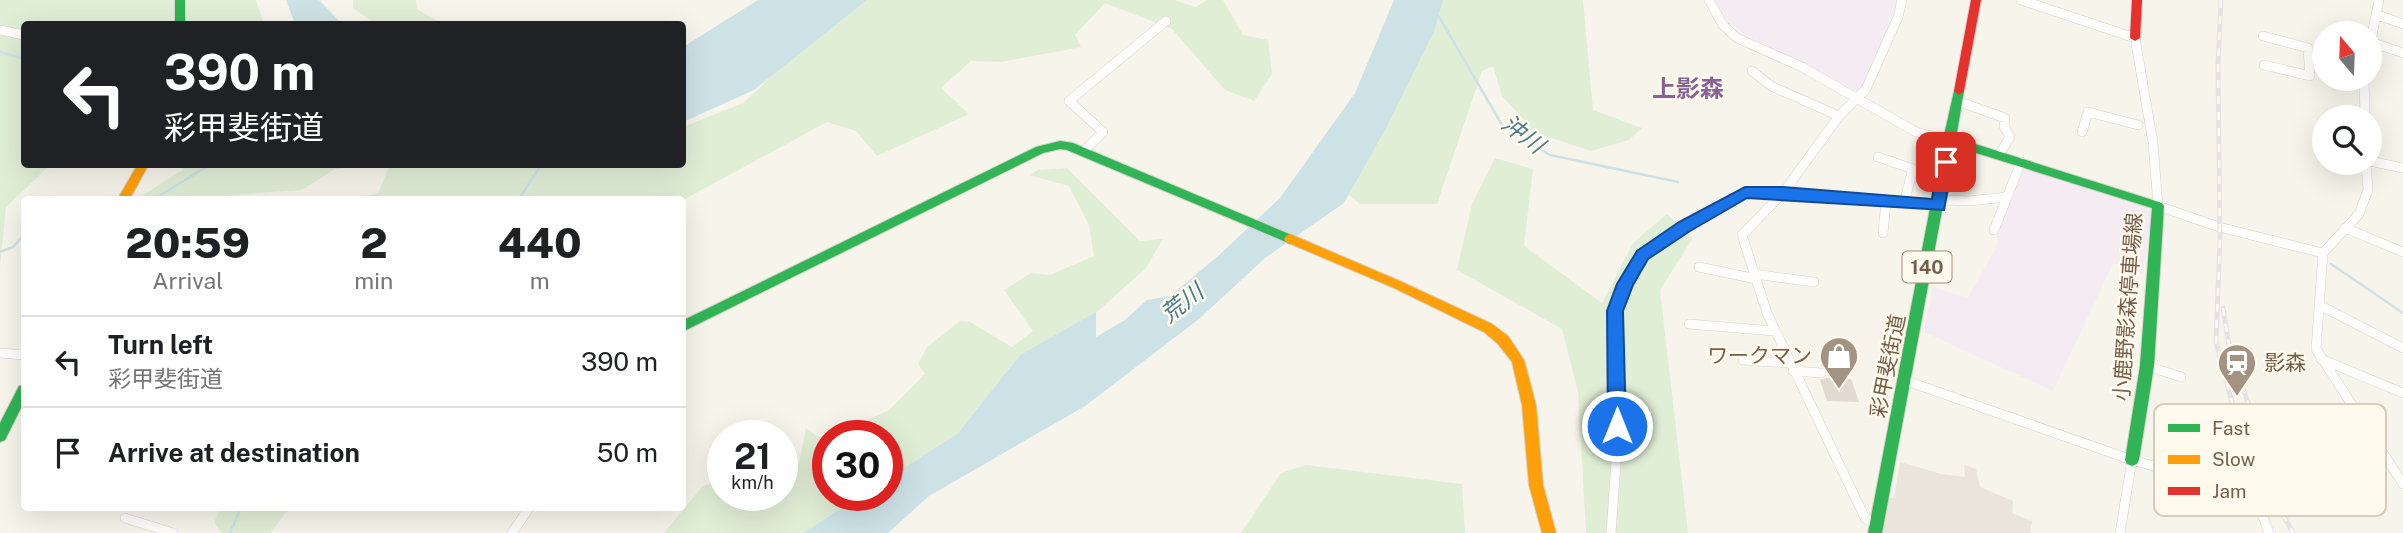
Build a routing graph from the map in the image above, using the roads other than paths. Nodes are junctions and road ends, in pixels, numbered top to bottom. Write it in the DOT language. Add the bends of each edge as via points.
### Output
graph roads {
  1 [pos="180,0"];
  2 [pos="1709,0"];
  3 [pos="1902,0"];
  4 [pos="1976,0"];
  5 [pos="2021,0"];
  6 [pos="2137,0"];
  7 [pos="2379,0"];
  8 [pos="2378,15"];
  9 [pos="180,21"];
  10 [pos="1166,21"];
  11 [pos="2376,21"];
  12 [pos="2403,24"];
  13 [pos="0,30"];
  14 [pos="21,34"];
  15 [pos="2263,36"];
  16 [pos="2135,38"];
  17 [pos="2382,47"];
  18 [pos="2403,53"];
  19 [pos="2264,65"];
  20 [pos="1752,71"];
  21 [pos="1857,99"];
  22 [pos="1957,101"];
  23 [pos="1839,116"];
  24 [pos="2138,125"];
  25 [pos="2082,132"];
  26 [pos="1949,140"];
  27 [pos="1086,150"];
  28 [pos="1999,155"];
  29 [pos="1878,157"];
  30 [pos="2021,162"];
  31 [pos="2382,164"];
  32 [pos="142,168"];
  33 [pos="2403,168"];
  34 [pos="2368,175"];
  35 [pos="1783,193"];
  36 [pos="124,196"];
  37 [pos="2007,197"];
  38 [pos="1886,201"];
  39 [pos="1904,203"];
  40 [pos="1939,206"];
  41 [pos="2158,206"];
  42 [pos="2345,228"];
  43 [pos="1994,230"];
  44 [pos="1883,233"];
  45 [pos="2403,252"];
  46 [pos="2323,253"];
  47 [pos="1699,267"];
  48 [pos="1755,277"];
  49 [pos="1814,282"];
  50 [pos="2319,305"];
  51 [pos="1689,324"];
  52 [pos="686,325"];
  53 [pos="1774,331"];
  54 [pos="2403,348"];
  55 [pos="0,353"];
  56 [pos="21,355"];
  57 [pos="2321,359"];
  58 [pos="1743,360"];
  59 [pos="2147,366"];
  60 [pos="1791,367"];
  61 [pos="1821,373"];
  62 [pos="2181,377"];
  63 [pos="1904,380"];
  64 [pos="2403,393"];
  65 [pos="21,396"];
  66 [pos="2351,404"];
  67 [pos="0,436"];
  68 [pos="2386,458"];
  69 [pos="2132,460"];
  70 [pos="2154,466"];
  71 [pos="2403,484"];
  72 [pos="527,511"];
  73 [pos="2263,516"];
  74 [pos="125,518"];
  75 [pos="1876,529"];
  76 [pos="157,530"];
  77 [pos="173,533"];
  78 [pos="512,533"];
  79 [pos="1549,533"];
  80 [pos="1611,533"];
  81 [pos="2120,533"];
  82 [pos="2269,533"];
  1 -- 9 [label="main road"];
  2 -- 21 [label="street" via="1723,25 1737,38 1802,67"];
  3 -- 21 [label="street" via="1866,89"];
  4 -- 22 [label="main road, 彩甲斐街道 / 140"];
  5 -- 16 [label="street"];
  6 -- 16 [label="main road"];
  7 -- 8 [label="street"];
  8 -- 11 [label="street"];
  8 -- 12 [label="street"];
  10 -- 27 [label="street" via="1069,101 1103,132"];
  13 -- 14 [label="street"];
  15 -- 19 [label="street" via="2308,48 2310,76"];
  16 -- 41 [label="street" via="2153,143"];
  17 -- 18 [label="street"];
  20 -- 23 [label="street" via="1770,86"];
  21 -- 23 [label="street"];
  21 -- 26 [label="street" via="1916,132"];
  22 -- 26 [label="main road, 彩甲斐街道 / 140"];
  22 -- 28 [label="street" via="2005,118 2010,137"];
  23 -- 35 [label="street"];
  24 -- 25 [label="street" via="2088,112"];
  26 -- 28 [label="main road, 小鹿野影森停車場線"];
  26 -- 40 [label="main road, 彩甲斐街道 / 140"];
  27 -- 52 [label="main road" via="1059,145 1040,150"];
  27 -- 79 [label="main road" via="1398,285 1488,328 1503,340 1518,360 1529,405 1536,485"];
  28 -- 30 [label="main road, 小鹿野影森停車場線"];
  29 -- 39 [label="street" via="1913,169"];
  30 -- 37 [label="street"];
  30 -- 41 [label="main road, 小鹿野影森停車場線"];
  31 -- 33 [label="street"];
  32 -- 36 [label="main road"];
  34 -- 42 [label="street" via="2359,214"];
  35 -- 38 [label="street"];
  35 -- 48 [label="street" via="1742,235"];
  35 -- 80 [label="street" via="1745,193 1724,202 1643,255 1625,284 1615,311 1617,448"];
  37 -- 40 [label="street" via="1946,200"];
  37 -- 43 [label="street"];
  38 -- 39 [label="street"];
  38 -- 44 [label="street"];
  39 -- 40 [label="street"];
  40 -- 63 [label="main road, 彩甲斐街道 / 140"];
  41 -- 46 [label="street"];
  41 -- 59 [label="main road, 小鹿野影森停車場線"];
  42 -- 45 [label="street"];
  42 -- 46 [label="street"];
  46 -- 50 [label="street"];
  47 -- 48 [label="street"];
  48 -- 49 [label="street"];
  48 -- 53 [label="street"];
  50 -- 54 [label="street"];
  50 -- 57 [label="street" via="2316,349"];
  51 -- 53 [label="street"];
  53 -- 60 [label="street"];
  55 -- 56 [label="street"];
  57 -- 64 [label="street"];
  57 -- 66 [label="street"];
  58 -- 60 [label="street"];
  59 -- 62 [label="street"];
  59 -- 69 [label="main road, 小鹿野影森停車場線"];
  60 -- 61 [label="street"];
  60 -- 75 [label="street" via="1865,518"];
  63 -- 69 [label="street"];
  63 -- 75 [label="main road, 彩甲斐街道 / 140"];
  65 -- 67 [label="main road"];
  68 -- 71 [label="street"];
  69 -- 70 [label="street"];
  69 -- 81 [label="street"];
  72 -- 78 [label="street"];
  73 -- 82 [label="street"];
  74 -- 76 [label="street"];
  76 -- 77 [label="street"];
}
